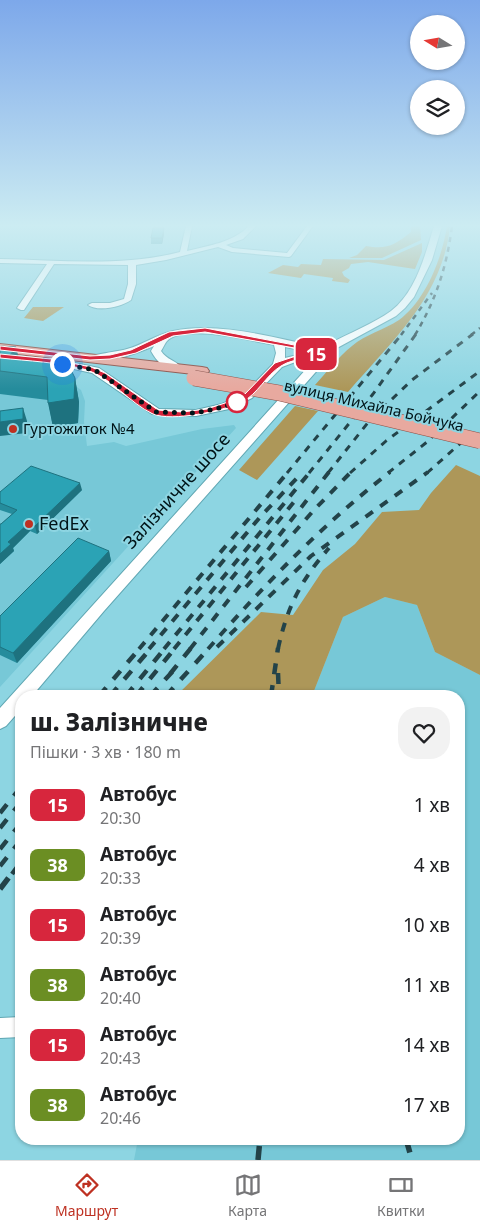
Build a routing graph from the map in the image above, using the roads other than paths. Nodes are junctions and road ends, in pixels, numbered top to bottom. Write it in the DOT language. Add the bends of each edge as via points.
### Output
graph roads {
  1 [pos="40,280"];
  2 [pos="132,280"];
  3 [pos="417,280"];
  4 [pos="92,305"];
  5 [pos="21,308"];
  6 [pos="164,337"];
  7 [pos="279,343"];
  8 [pos="0,348"];
  9 [pos="328,352"];
  10 [pos="0,356"];
  11 [pos="90,358"];
  12 [pos="51,361"];
  13 [pos="278,365"];
  14 [pos="176,367"];
  15 [pos="198,374"];
  16 [pos="480,432"];
  17 [pos="480,441"];
  18 [pos="27,690"];
  19 [pos="15,704"];
  20 [pos="0,721"];
  21 [pos="15,1027"];
  22 [pos="0,1028"];
  1 -- 5 [label="street"];
  2 -- 4 [label="street" via="127,300 111,305"];
  3 -- 9 [label="street, Залізничне шосе" via="402,306 380,322 340,341"];
  6 -- 7 [label="street" via="181,331 205,330"];
  6 -- 11 [label="street" via="134,352"];
  6 -- 14 [label="street" via="156,351 162,361"];
  7 -- 9 [label="street"];
  7 -- 13 [label="street"];
  8 -- 11 [label="main road, вулиця Михайла Бойчука"];
  9 -- 13 [label="street"];
  9 -- 18 [label="street, Залізничне шосе"];
  10 -- 12 [label="main road, вулиця Михайла Бойчука"];
  11 -- 14 [label="main road, вулиця Михайла Бойчука"];
  12 -- 13 [label="street" via="95,370 156,412 170,414 208,411 239,401"];
  12 -- 15 [label="main road, вулиця Михайла Бойчука"];
  14 -- 15 [label="main road, вулиця Михайла Бойчука"];
  15 -- 16 [label="main road, вулиця Михайла Бойчука" via="286,385"];
  15 -- 17 [label="main road, вулиця Михайла Бойчука, bridge"];
  19 -- 20 [label="street, Залізничне шосе"];
  21 -- 22 [label="street"];
}
